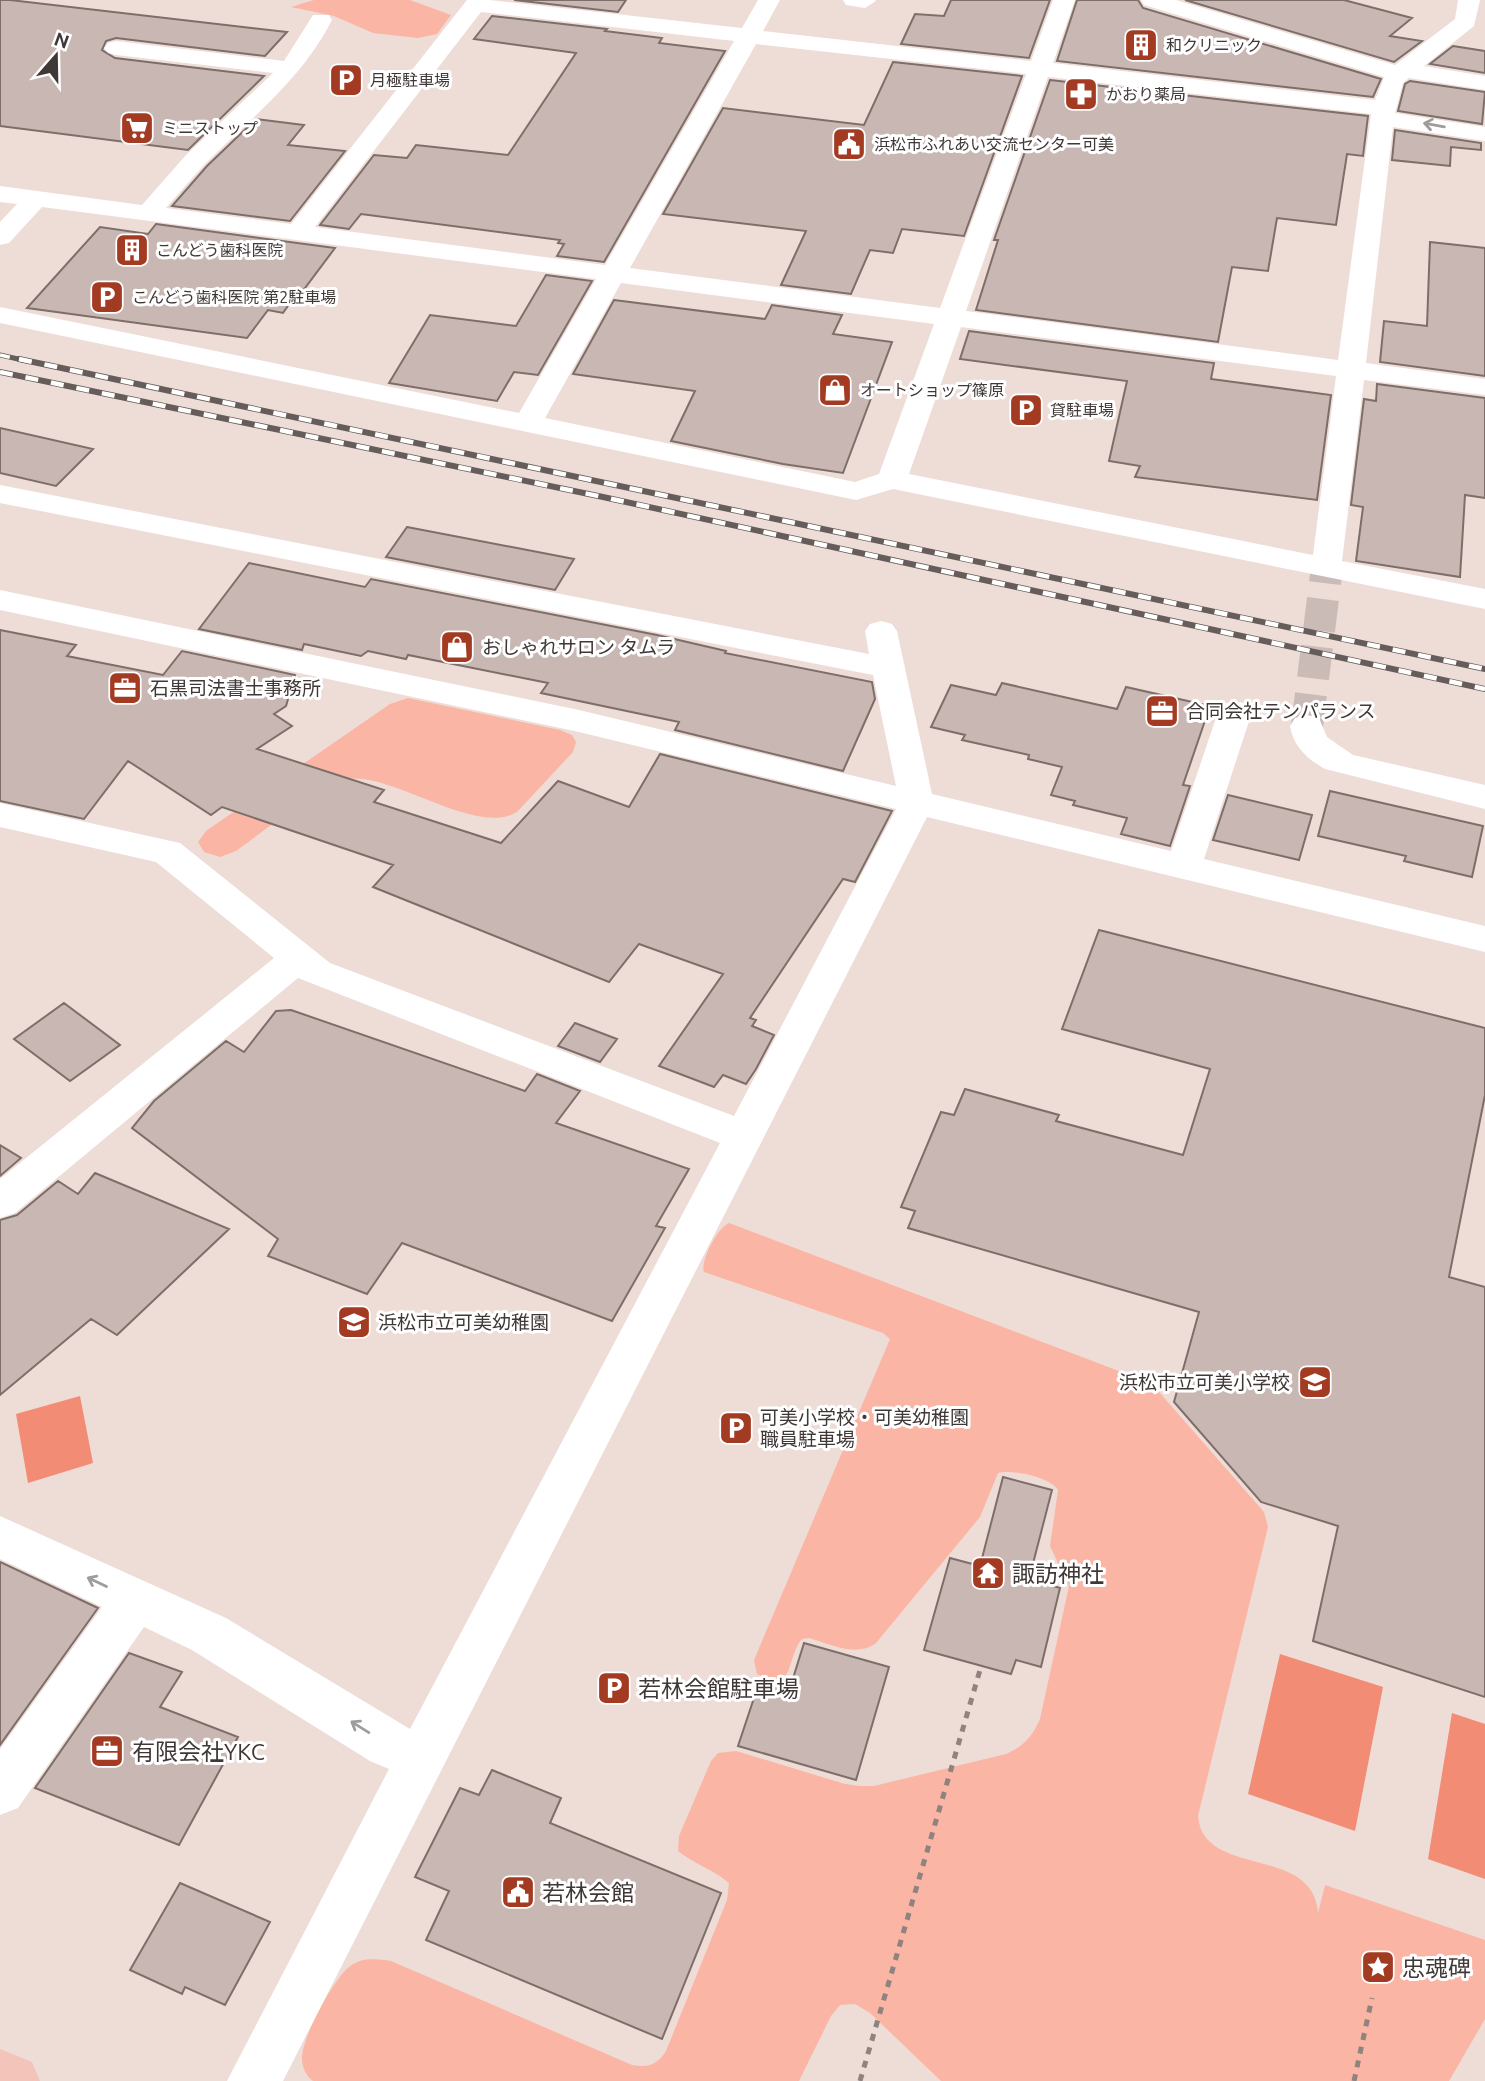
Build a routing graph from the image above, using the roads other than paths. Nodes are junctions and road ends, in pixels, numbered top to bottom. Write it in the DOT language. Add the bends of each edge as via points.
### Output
graph roads {
  1 [pos="769,0"];
  2 [pos="1064,0"];
  3 [pos="1152,0"];
  4 [pos="1469,0"];
  5 [pos="477,3"];
  6 [pos="321,20"];
  7 [pos="749,36"];
  8 [pos="116,48"];
  9 [pos="288,68"];
  10 [pos="1040,69"];
  11 [pos="1402,72"];
  12 [pos="1485,83"];
  13 [pos="1384,113"];
  14 [pos="1485,134"];
  15 [pos="0,194"];
  16 [pos="36,198"];
  17 [pos="148,213"];
  18 [pos="298,232"];
  19 [pos="0,237"];
  20 [pos="615,274"];
  21 [pos="0,315"];
  22 [pos="950,317"];
  23 [pos="1352,369"];
  24 [pos="1485,387"];
  25 [pos="528,423"];
  26 [pos="892,480"];
  27 [pos="11,496"];
  28 [pos="0,522"];
  29 [pos="1328,559"];
  30 [pos="1485,599"];
  31 [pos="0,600"];
  32 [pos="881,631"];
  33 [pos="888,668"];
  34 [pos="1235,712"];
  35 [pos="1307,726"];
  36 [pos="1485,797"];
  37 [pos="917,803"];
  38 [pos="0,815"];
  39 [pos="1183,867"];
  40 [pos="1485,939"];
  41 [pos="300,959"];
  42 [pos="744,1136"];
  43 [pos="0,1202"];
  44 [pos="0,1537"];
  45 [pos="136,1600"];
  46 [pos="421,1757"];
  47 [pos="0,1791"];
  48 [pos="0,2076"];
  49 [pos="13,2081"];
  50 [pos="254,2081"];
  1 -- 7 [label="street"];
  2 -- 10 [label="street"];
  3 -- 11 [label="street"];
  4 -- 11 [label="street" via="1466,21"];
  5 -- 7 [label="street"];
  5 -- 18 [label="street"];
  6 -- 9 [label="street" via="312,40"];
  7 -- 10 [label="street"];
  7 -- 20 [label="street"];
  8 -- 9 [label="street"];
  9 -- 17 [label="street"];
  10 -- 13 [label="street"];
  10 -- 22 [label="street"];
  11 -- 12 [label="street"];
  11 -- 13 [label="street" via="1392,82"];
  14 -- 13 [label="street, one-way"];
  13 -- 23 [label="street"];
  15 -- 16 [label="street"];
  16 -- 17 [label="street"];
  16 -- 19 [label="street"];
  17 -- 18 [label="street"];
  18 -- 20 [label="street"];
  20 -- 22 [label="street"];
  20 -- 25 [label="street"];
  21 -- 25 [label="street"];
  22 -- 23 [label="street"];
  22 -- 26 [label="street"];
  23 -- 24 [label="street"];
  23 -- 29 [label="street"];
  25 -- 26 [label="street" via="856,491"];
  26 -- 30 [label="street"];
  27 -- 28 [label="street"];
  27 -- 33 [label="street"];
  31 -- 37 [label="street" via="566,718"];
  32 -- 33 [label="street"];
  33 -- 37 [label="street"];
  34 -- 39 [label="street"];
  35 -- 36 [label="street" via="1313,744 1343,764"];
  37 -- 39 [label="street"];
  37 -- 42 [label="street"];
  38 -- 41 [label="street" via="167,852"];
  39 -- 40 [label="street"];
  41 -- 42 [label="street" via="317,973"];
  41 -- 43 [label="street" via="270,978"];
  42 -- 46 [label="street"];
  45 -- 44 [label="street, one-way"];
  46 -- 45 [label="street, one-way" via="387,1744 209,1634"];
  45 -- 47 [label="street"];
  46 -- 50 [label="street"];
  48 -- 49 [label="highway"];
}
